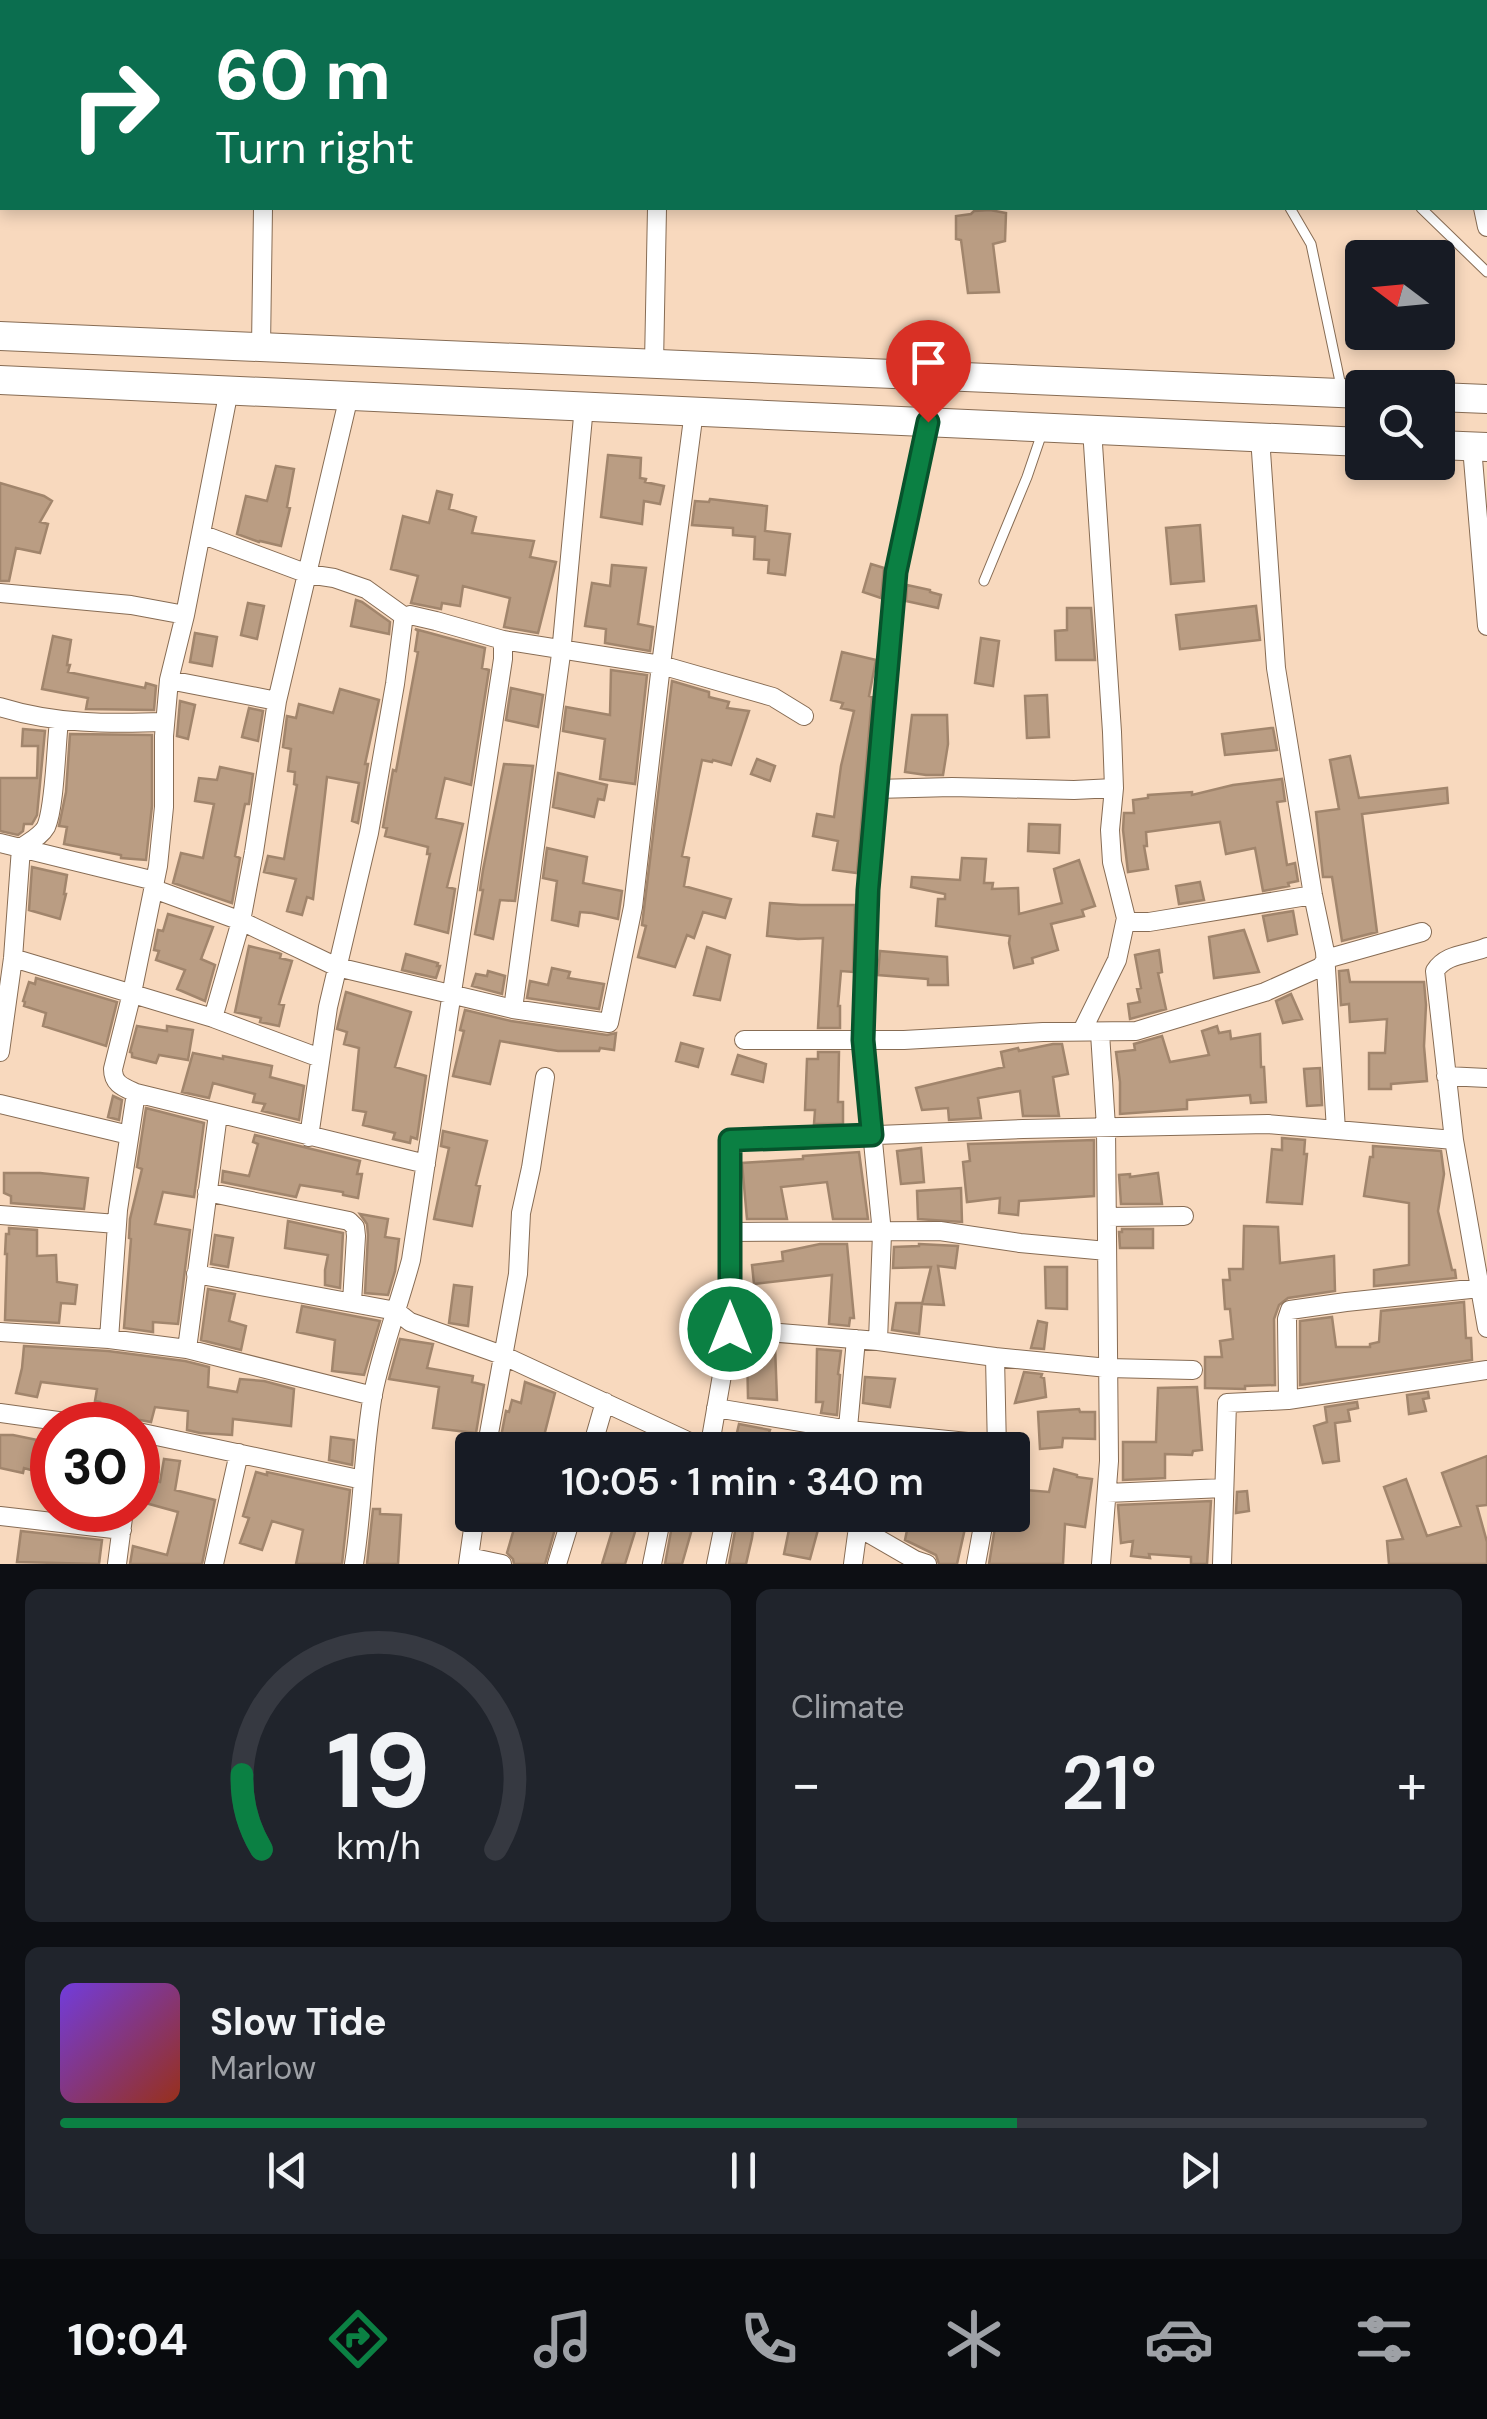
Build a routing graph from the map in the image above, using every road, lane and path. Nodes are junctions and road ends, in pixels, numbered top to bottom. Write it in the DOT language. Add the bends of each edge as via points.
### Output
graph roads {
  1 [pos="263,210"];
  2 [pos="657,210"];
  3 [pos="1291,210"];
  4 [pos="1423,210"];
  5 [pos="1487,272"];
  6 [pos="0,336"];
  7 [pos="261,348"];
  8 [pos="654,364"];
  9 [pos="1346,370"];
  10 [pos="0,380"];
  11 [pos="229,390"];
  12 [pos="1345,394"];
  13 [pos="348,396"];
  14 [pos="1455,399"];
  15 [pos="1487,400"];
  16 [pos="584,406"];
  17 [pos="694,411"];
  18 [pos="928,422"];
  19 [pos="1044,427"];
  20 [pos="1092,430"];
  21 [pos="1260,437"];
  22 [pos="1345,441"];
  23 [pos="1455,446"];
  24 [pos="1480,447"];
  25 [pos="201,534"];
  26 [pos="308,574"];
  27 [pos="984,581"];
  28 [pos="0,593"];
  29 [pos="185,614"];
  30 [pos="406,617"];
  31 [pos="1487,626"];
  32 [pos="502,640"];
  33 [pos="561,650"];
  34 [pos="660,665"];
  35 [pos="169,680"];
  36 [pos="277,701"];
  37 [pos="0,707"];
  38 [pos="804,716"];
  39 [pos="59,721"];
  40 [pos="166,722"];
  41 [pos="1114,788"];
  42 [pos="876,789"];
  43 [pos="0,843"];
  44 [pos="21,848"];
  45 [pos="154,885"];
  46 [pos="1313,895"];
  47 [pos="1126,918"];
  48 [pos="241,921"];
  49 [pos="1422,932"];
  50 [pos="1487,947"];
  51 [pos="13,958"];
  52 [pos="1326,959"];
  53 [pos="337,967"];
  54 [pos="132,993"];
  55 [pos="451,995"];
  56 [pos="513,1009"];
  57 [pos="213,1018"];
  58 [pos="2,1025"];
  59 [pos="1091,1032"];
  60 [pos="744,1040"];
  61 [pos="863,1040"];
  62 [pos="0,1052"];
  63 [pos="320,1058"];
  64 [pos="544,1076"];
  65 [pos="1446,1076"];
  66 [pos="1487,1078"];
  67 [pos="136,1093"];
  68 [pos="0,1104"];
  69 [pos="218,1114"];
  70 [pos="1106,1128"];
  71 [pos="1336,1130"];
  72 [pos="130,1135"];
  73 [pos="872,1135"];
  74 [pos="309,1137"];
  75 [pos="1454,1140"];
  76 [pos="426,1164"];
  77 [pos="207,1192"];
  78 [pos="0,1215"];
  79 [pos="1184,1216"];
  80 [pos="1107,1217"];
  81 [pos="118,1224"];
  82 [pos="731,1232"];
  83 [pos="882,1232"];
  84 [pos="1107,1250"];
  85 [pos="196,1274"];
  86 [pos="1482,1279"];
  87 [pos="352,1302"];
  88 [pos="396,1310"];
  89 [pos="1487,1328"];
  90 [pos="730,1329"];
  91 [pos="0,1332"];
  92 [pos="109,1339"];
  93 [pos="856,1339"];
  94 [pos="878,1341"];
  95 [pos="187,1348"];
  96 [pos="502,1355"];
  97 [pos="995,1357"];
  98 [pos="1108,1368"];
  99 [pos="1193,1370"];
  100 [pos="1487,1370"];
  101 [pos="373,1396"];
  102 [pos="1288,1400"];
  103 [pos="605,1402"];
  104 [pos="716,1408"];
  105 [pos="0,1413"];
  106 [pos="30,1417"];
  107 [pos="849,1430"];
  108 [pos="489,1432"];
  109 [pos="596,1432"];
  110 [pos="657,1432"];
  111 [pos="711,1432"];
  112 [pos="865,1432"];
  113 [pos="996,1432"];
  114 [pos="160,1437"];
  115 [pos="239,1453"];
  116 [pos="363,1480"];
  117 [pos="1224,1488"];
  118 [pos="1107,1493"];
  119 [pos="0,1516"];
  120 [pos="30,1519"];
  121 [pos="122,1532"];
  122 [pos="473,1532"];
  123 [pos="567,1532"];
  124 [pos="659,1532"];
  125 [pos="723,1532"];
  126 [pos="857,1532"];
  127 [pos="867,1532"];
  128 [pos="982,1532"];
  129 [pos="468,1560"];
  130 [pos="117,1564"];
  131 [pos="214,1564"];
  132 [pos="354,1564"];
  133 [pos="502,1564"];
  134 [pos="557,1564"];
  135 [pos="652,1564"];
  136 [pos="716,1564"];
  137 [pos="853,1564"];
  138 [pos="926,1564"];
  139 [pos="976,1564"];
  140 [pos="1102,1564"];
  141 [pos="1222,1564"];
  1 -- 7 [label="street"];
  2 -- 8 [label="street"];
  3 -- 9 [label="lane" via="1310,244"];
  4 -- 5 [label="lane"];
  6 -- 7 [label="main road"];
  7 -- 8 [label="main road"];
  8 -- 12 [label="main road"];
  10 -- 11 [label="main road"];
  11 -- 13 [label="main road"];
  11 -- 25 [label="street"];
  13 -- 16 [label="main road"];
  13 -- 26 [label="street"];
  14 -- 15 [label="main road"];
  16 -- 17 [label="main road"];
  16 -- 33 [label="street"];
  17 -- 18 [label="main road"];
  17 -- 34 [label="street"];
  18 -- 19 [label="main road"];
  18 -- 42 [label="street" via="896,572"];
  19 -- 20 [label="main road"];
  19 -- 27 [label="lane"];
  20 -- 21 [label="main road"];
  20 -- 41 [label="street"];
  21 -- 22 [label="main road"];
  21 -- 46 [label="street" via="1276,668"];
  23 -- 24 [label="main road"];
  24 -- 31 [label="street"];
  25 -- 26 [label="street"];
  25 -- 29 [label="street"];
  26 -- 30 [label="street" via="366,588"];
  26 -- 36 [label="street"];
  28 -- 29 [label="street"];
  29 -- 35 [label="street"];
  30 -- 32 [label="street"];
  30 -- 53 [label="street" via="369,833"];
  32 -- 33 [label="street"];
  32 -- 55 [label="street"];
  33 -- 34 [label="street"];
  33 -- 56 [label="street"];
  34 -- 38 [label="street" via="773,696"];
  34 -- 56 [label="street" via="632,907 609,1023"];
  35 -- 36 [label="street"];
  35 -- 40 [label="street"];
  36 -- 48 [label="street"];
  37 -- 39 [label="street"];
  39 -- 40 [label="street"];
  39 -- 44 [label="street" via="46,826"];
  40 -- 45 [label="street"];
  41 -- 42 [label="street"];
  41 -- 47 [label="street" via="1112,862"];
  42 -- 61 [label="street"];
  43 -- 44 [label="street"];
  44 -- 45 [label="street"];
  44 -- 51 [label="street"];
  45 -- 48 [label="street"];
  45 -- 54 [label="street"];
  46 -- 47 [label="street" via="1150,922"];
  46 -- 52 [label="street"];
  47 -- 59 [label="street"];
  48 -- 53 [label="street"];
  48 -- 57 [label="street"];
  49 -- 52 [label="street"];
  50 -- 65 [label="street" via="1449,958 1435,972"];
  51 -- 54 [label="street"];
  51 -- 58 [label="street"];
  52 -- 59 [label="street" via="1266,992 1136,1031"];
  52 -- 71 [label="street"];
  53 -- 55 [label="street"];
  53 -- 63 [label="street"];
  54 -- 57 [label="street"];
  54 -- 67 [label="street" via="113,1078"];
  55 -- 56 [label="street"];
  55 -- 76 [label="street"];
  57 -- 63 [label="street"];
  58 -- 62 [label="street"];
  59 -- 61 [label="street"];
  59 -- 70 [label="street"];
  60 -- 61 [label="street"];
  61 -- 73 [label="street"];
  63 -- 74 [label="street"];
  64 -- 96 [label="street"];
  65 -- 66 [label="street"];
  65 -- 75 [label="street"];
  67 -- 69 [label="street"];
  67 -- 72 [label="street"];
  68 -- 72 [label="street"];
  69 -- 74 [label="street"];
  69 -- 77 [label="street"];
  70 -- 71 [label="street" via="1268,1124"];
  70 -- 73 [label="street"];
  70 -- 80 [label="street"];
  71 -- 75 [label="street"];
  72 -- 81 [label="street"];
  73 -- 82 [label="street" via="730,1140"];
  73 -- 83 [label="street"];
  74 -- 76 [label="street"];
  75 -- 86 [label="street"];
  76 -- 88 [label="street"];
  77 -- 85 [label="street"];
  77 -- 87 [label="street" via="350,1221 356,1236"];
  78 -- 81 [label="street"];
  79 -- 80 [label="street"];
  80 -- 84 [label="street"];
  81 -- 92 [label="street"];
  82 -- 83 [label="street"];
  82 -- 90 [label="street"];
  83 -- 84 [label="street" via="940,1231"];
  83 -- 94 [label="street"];
  84 -- 98 [label="street"];
  85 -- 87 [label="street"];
  85 -- 95 [label="street"];
  86 -- 89 [label="street"];
  86 -- 102 [label="street" via="1290,1310"];
  87 -- 88 [label="street"];
  88 -- 96 [label="street" via="410,1322"];
  88 -- 101 [label="street"];
  90 -- 93 [label="street"];
  90 -- 104 [label="street"];
  91 -- 92 [label="street"];
  92 -- 95 [label="street"];
  93 -- 94 [label="street"];
  93 -- 107 [label="street"];
  94 -- 97 [label="street"];
  95 -- 101 [label="street"];
  96 -- 103 [label="street"];
  96 -- 108 [label="street"];
  97 -- 98 [label="street"];
  97 -- 113 [label="street"];
  98 -- 99 [label="street"];
  98 -- 118 [label="street"];
  100 -- 102 [label="street"];
  101 -- 116 [label="street"];
  102 -- 117 [label="street" via="1227,1403"];
  103 -- 109 [label="street"];
  103 -- 110 [label="street"];
  104 -- 107 [label="street"];
  104 -- 111 [label="street"];
  105 -- 106 [label="street"];
  107 -- 112 [label="street"];
  114 -- 115 [label="street"];
  115 -- 116 [label="street"];
  115 -- 131 [label="street"];
  116 -- 132 [label="street"];
  117 -- 118 [label="street"];
  117 -- 141 [label="street"];
  118 -- 140 [label="street"];
  119 -- 120 [label="street"];
  121 -- 130 [label="street"];
  122 -- 129 [label="street"];
  123 -- 134 [label="street"];
  124 -- 135 [label="street"];
  125 -- 136 [label="street"];
  126 -- 137 [label="street"];
  127 -- 138 [label="street"];
  128 -- 139 [label="street"];
  129 -- 133 [label="street"];
}
